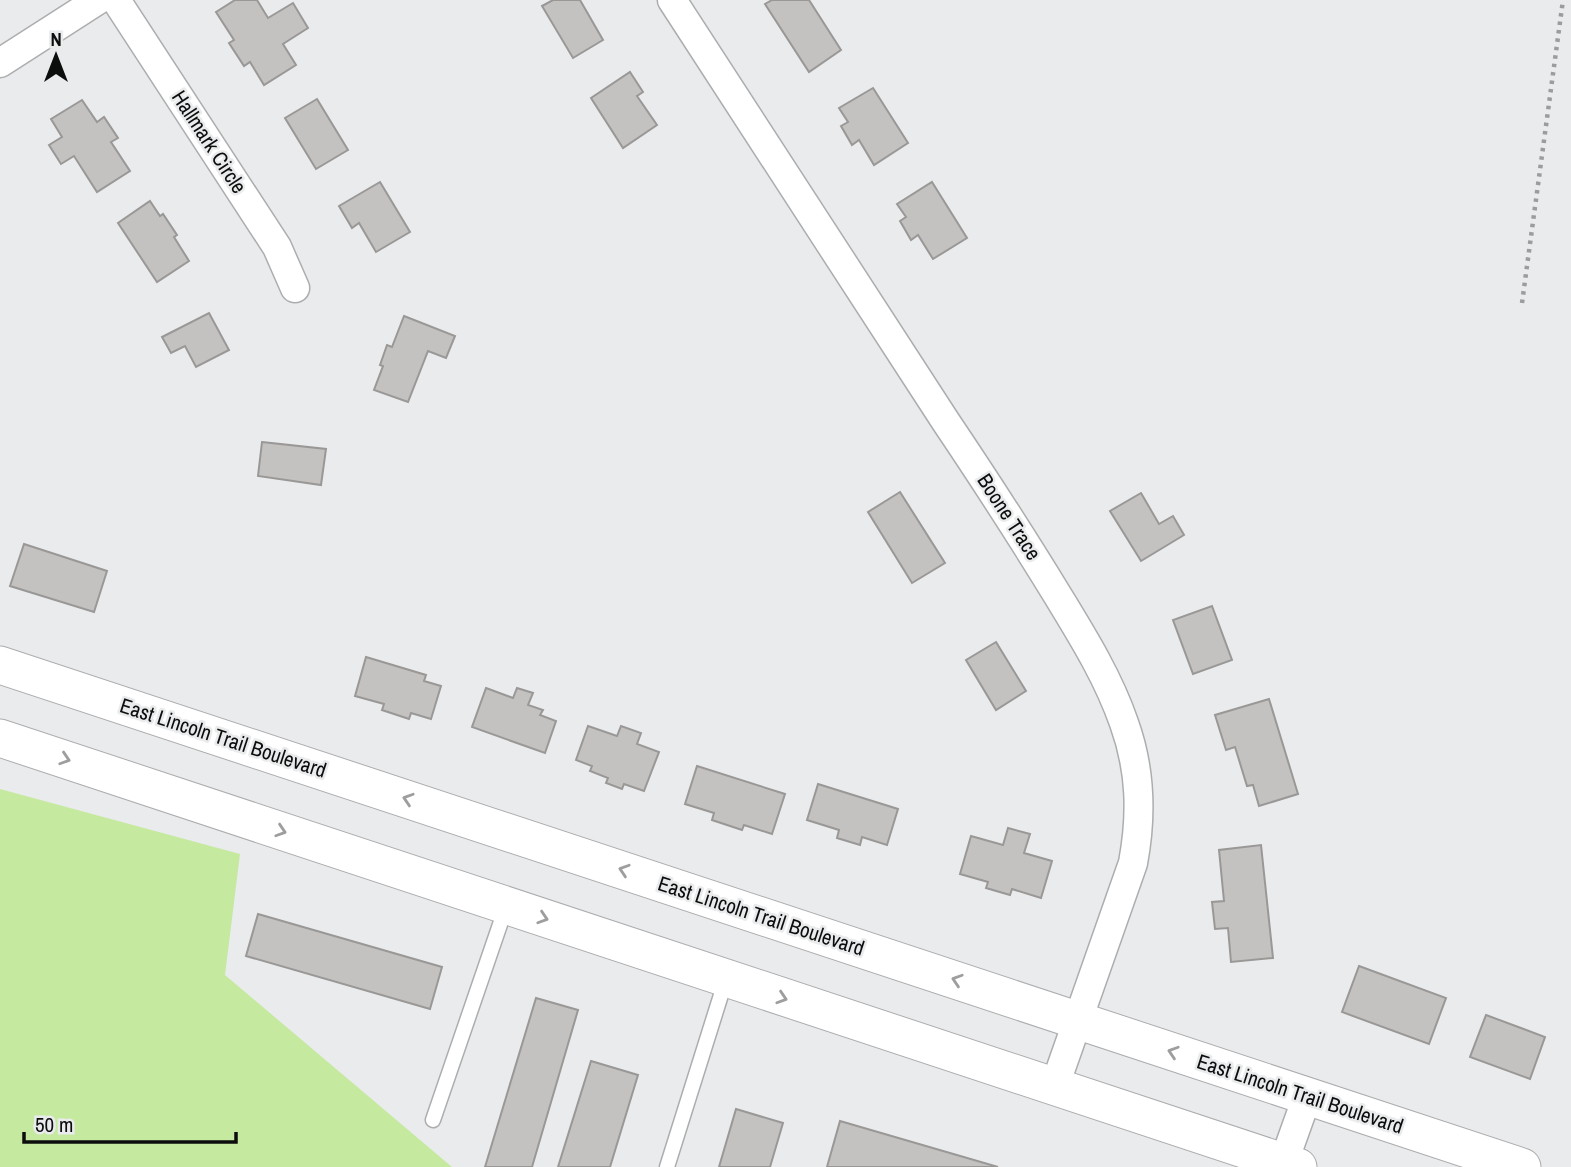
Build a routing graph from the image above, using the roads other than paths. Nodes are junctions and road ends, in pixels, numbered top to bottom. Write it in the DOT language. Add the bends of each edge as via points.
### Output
graph roads {
  1 [pos="98,0"];
  2 [pos="116,0"];
  3 [pos="672,0"];
  4 [pos="0,63"];
  5 [pos="295,288"];
  6 [pos="0,665"];
  7 [pos="0,738"];
  8 [pos="506,906"];
  9 [pos="726,979"];
  10 [pos="1079,1020"];
  11 [pos="1054,1088"];
  12 [pos="1307,1097"];
  13 [pos="433,1120"];
  14 [pos="1288,1165"];
  15 [pos="667,1167"];
  16 [pos="1522,1167"];
  1 -- 4 [label="street"];
  2 -- 5 [label="street, Hallmark Circle" via="277,247"];
  3 -- 10 [label="street, Boone Trace" via="1020,534 1091,650 1119,711 1135,759 1139,830 1124,895"];
  10 -- 6 [label="street, East Lincoln Trail Boulevard, one-way"];
  7 -- 8 [label="street, one-way"];
  8 -- 9 [label="street, one-way"];
  8 -- 13 [label="lane"];
  9 -- 11 [label="street, one-way"];
  9 -- 15 [label="lane"];
  10 -- 11 [label="street, Boone Trace"];
  12 -- 10 [label="street, East Lincoln Trail Boulevard, one-way"];
  11 -- 14 [label="street"];
  12 -- 14 [label="street"];
  12 -- 16 [label="street, East Lincoln Trail Boulevard"];
}
